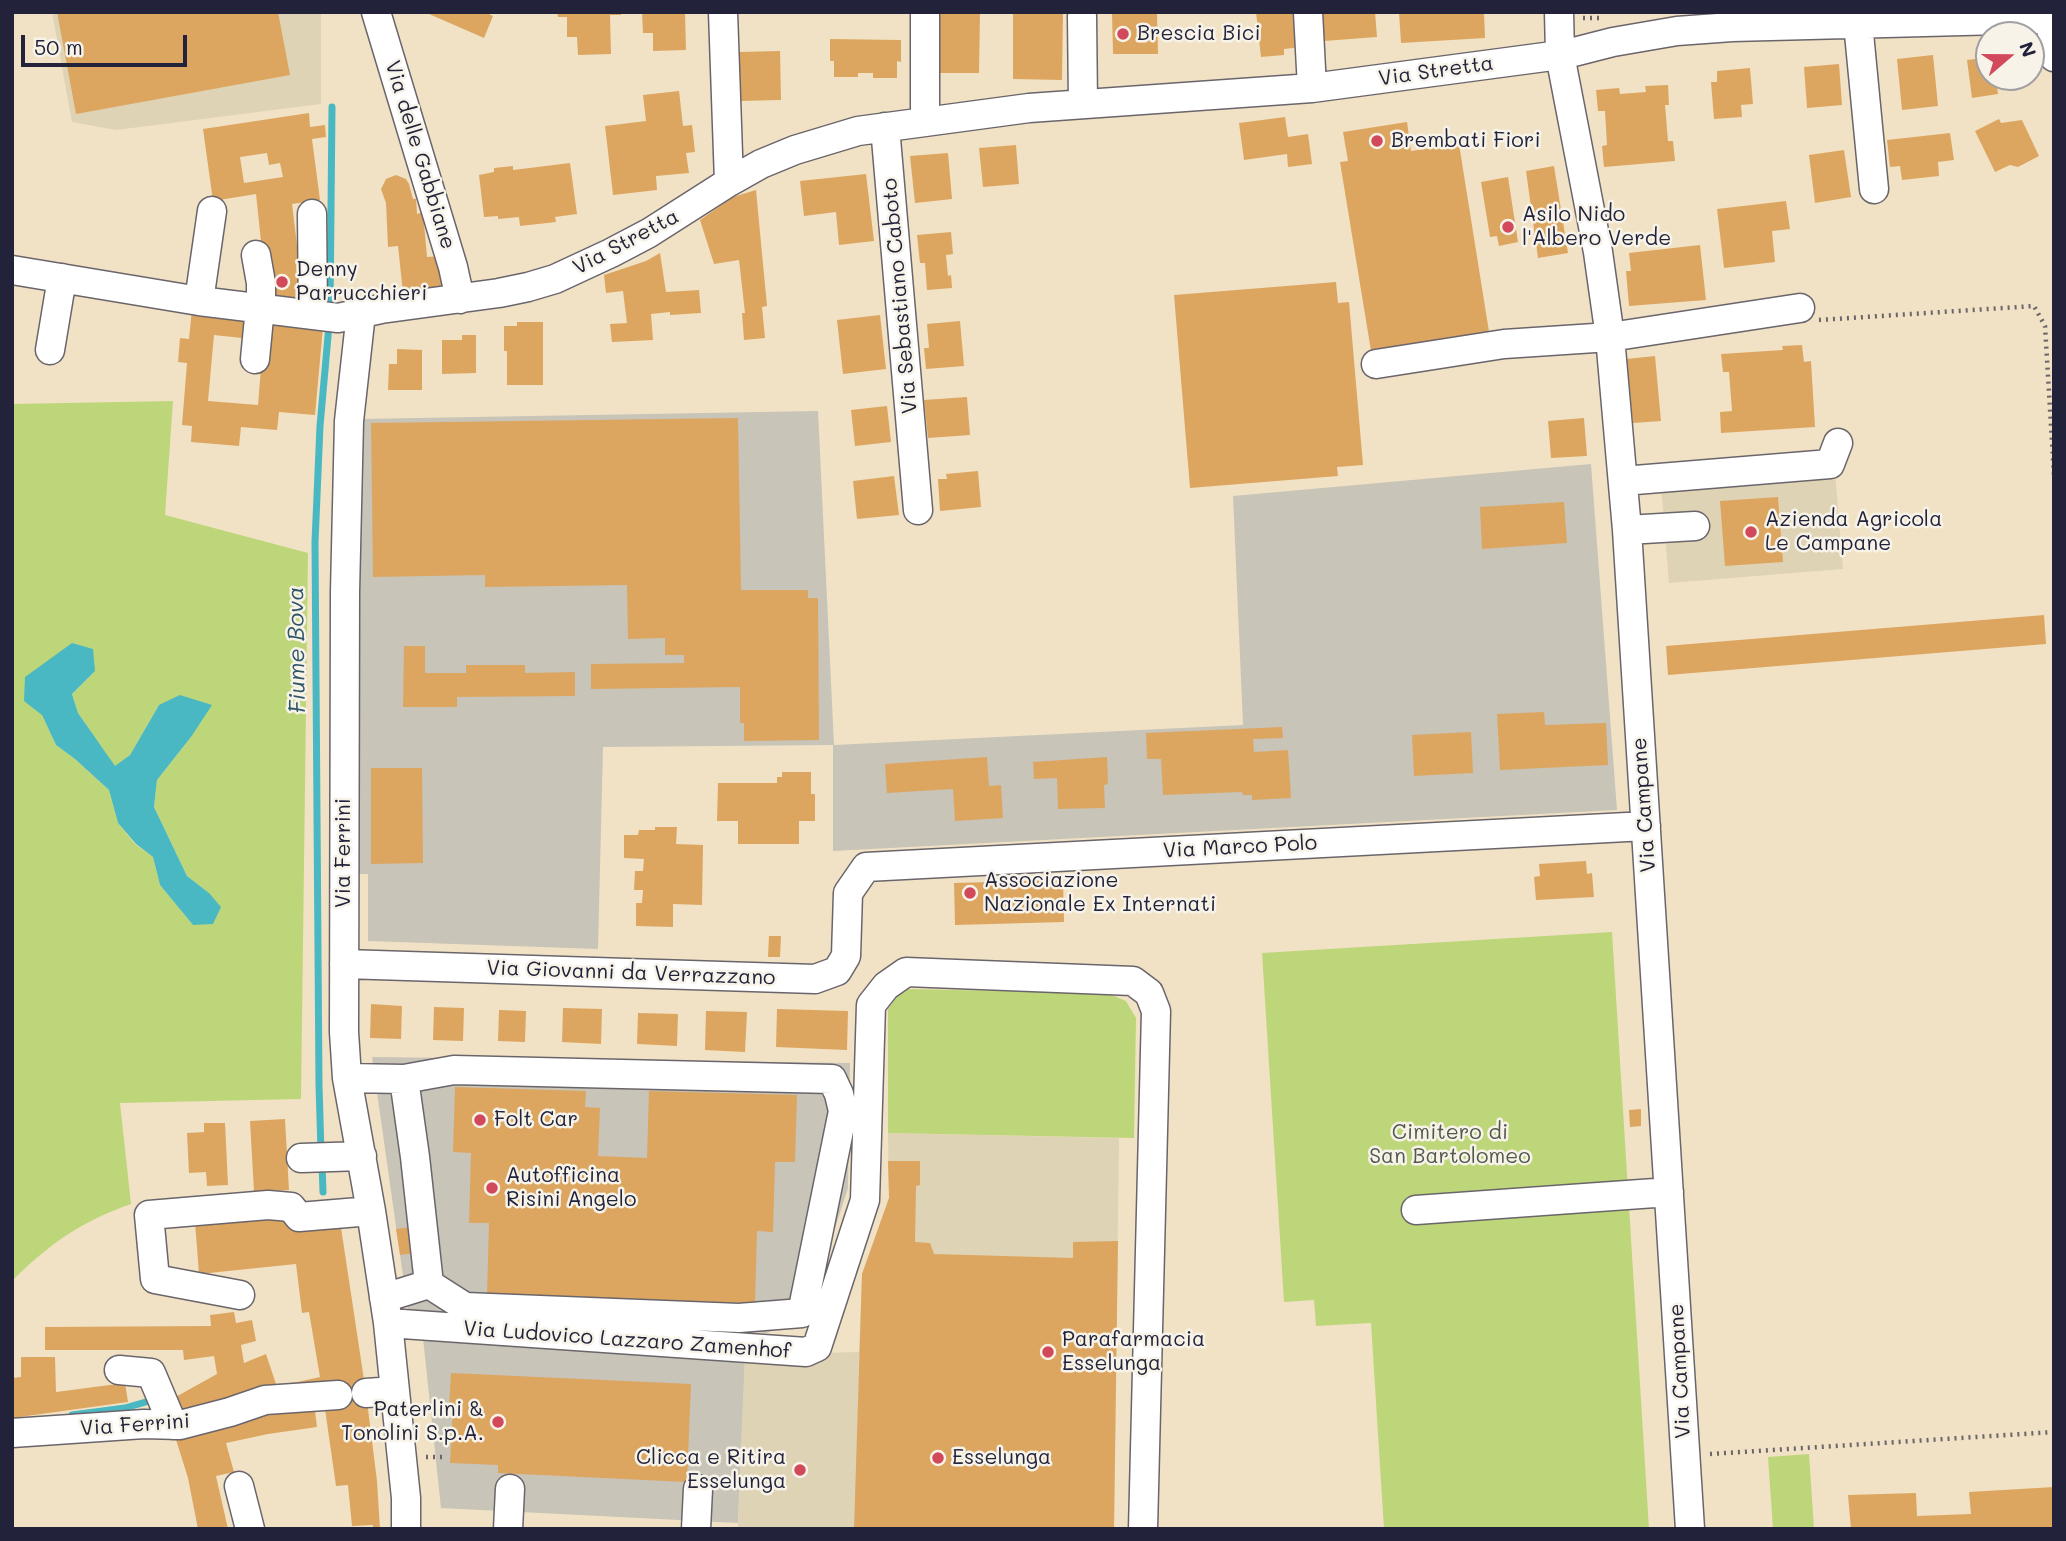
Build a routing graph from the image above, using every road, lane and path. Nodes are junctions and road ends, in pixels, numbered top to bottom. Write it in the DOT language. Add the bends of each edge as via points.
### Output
graph roads {
  1 [pos="376,12"];
  2 [pos="723,12"];
  3 [pos="925,12"];
  4 [pos="1308,12"];
  5 [pos="1559,12"];
  6 [pos="1570,12"];
  7 [pos="2048,12"];
  8 [pos="1082,16"];
  9 [pos="1858,23"];
  10 [pos="1565,54"];
  11 [pos="2054,57"];
  12 [pos="1312,88"];
  13 [pos="1083,104"];
  14 [pos="925,121"];
  15 [pos="884,127"];
  16 [pos="729,182"];
  17 [pos="1874,189"];
  18 [pos="212,211"];
  19 [pos="312,224"];
  20 [pos="256,255"];
  21 [pos="12,270"];
  22 [pos="62,278"];
  23 [pos="460,299"];
  24 [pos="199,301"];
  25 [pos="1800,308"];
  26 [pos="260,309"];
  27 [pos="337,315"];
  28 [pos="1610,337"];
  29 [pos="50,350"];
  30 [pos="255,359"];
  31 [pos="1376,364"];
  32 [pos="1838,443"];
  33 [pos="2054,475"];
  34 [pos="1623,481"];
  35 [pos="918,510"];
  36 [pos="1695,526"];
  37 [pos="1628,530"];
  38 [pos="1646,826"];
  39 [pos="848,893"];
  40 [pos="344,964"];
  41 [pos="347,1079"];
  42 [pos="404,1079"];
  43 [pos="362,1156"];
  44 [pos="315,1157"];
  45 [pos="1669,1192"];
  46 [pos="1416,1210"];
  47 [pos="371,1211"];
  48 [pos="429,1284"];
  49 [pos="240,1295"];
  50 [pos="386,1311"];
  51 [pos="119,1370"];
  52 [pos="395,1391"];
  53 [pos="366,1393"];
  54 [pos="338,1395"];
  55 [pos="166,1406"];
  56 [pos="2054,1432"];
  57 [pos="12,1433"];
  58 [pos="1705,1455"];
  59 [pos="435,1457"];
  60 [pos="446,1457"];
  61 [pos="239,1486"];
  62 [pos="510,1489"];
  63 [pos="698,1489"];
  64 [pos="250,1529"];
  65 [pos="407,1529"];
  66 [pos="508,1529"];
  67 [pos="696,1529"];
  68 [pos="1143,1529"];
  69 [pos="1690,1529"];
  1 -- 23 [label="street, Via delle Gabbiane"];
  2 -- 16 [label="street"];
  3 -- 14 [label="street"];
  4 -- 12 [label="street"];
  5 -- 10 [label="street, Via Campane"];
  6 -- 10 [label="street, Via Campane"];
  7 -- 9 [label="street, Via Stretta" via="2040,19"];
  7 -- 11 [label="street, Via Stretta"];
  8 -- 13 [label="street"];
  9 -- 10 [label="street, Via Stretta" via="1677,32"];
  9 -- 17 [label="street"];
  10 -- 12 [label="street, Via Stretta"];
  10 -- 28 [label="street, Via Campane"];
  12 -- 13 [label="street, Via Stretta"];
  13 -- 14 [label="street, Via Stretta"];
  14 -- 15 [label="street, Via Stretta"];
  15 -- 16 [label="street, Via Stretta" via="795,150"];
  15 -- 35 [label="street, Via Sebastiano Caboto"];
  16 -- 23 [label="street, Via Stretta" via="649,233 582,267 528,287"];
  18 -- 24 [label="street"];
  19 -- 27 [label="street"];
  20 -- 26 [label="street"];
  21 -- 22 [label="street, Via Stretta"];
  22 -- 24 [label="street, Via Stretta"];
  22 -- 29 [label="street"];
  23 -- 27 [label="street, Via Stretta"];
  24 -- 26 [label="street, Via Stretta"];
  25 -- 28 [label="street"];
  25 -- 33 [label="path" via="1804,321 2034,306 2045,326"];
  26 -- 27 [label="street, Via Stretta"];
  26 -- 30 [label="street"];
  27 -- 40 [label="street, Via Ferrini" via="349,421"];
  28 -- 31 [label="street" via="1504,344"];
  28 -- 34 [label="street, Via Campane"];
  32 -- 34 [label="street" via="1830,464"];
  34 -- 37 [label="street, Via Campane"];
  36 -- 37 [label="street"];
  37 -- 38 [label="street, Via Campane"];
  38 -- 39 [label="street, Via Marco Polo" via="866,867"];
  38 -- 45 [label="street, Via Campane"];
  39 -- 40 [label="street, Via Giovanni da Verrazzano" via="846,956 837,971 815,979"];
  40 -- 41 [label="street, Via Ferrini"];
  41 -- 42 [label="street"];
  41 -- 43 [label="street, Via Ferrini"];
  42 -- 48 [label="street"];
  42 -- 48 [label="street" via="454,1070 832,1079 843,1111 802,1313 739,1318 464,1307"];
  43 -- 44 [label="street"];
  43 -- 47 [label="street, Via Ferrini"];
  45 -- 46 [label="street"];
  45 -- 69 [label="street, Via Campane"];
  47 -- 49 [label="street" via="299,1217 291,1207 268,1205 149,1215 155,1279"];
  47 -- 50 [label="street, Via Ferrini"];
  48 -- 50 [label="street"];
  50 -- 52 [label="street, Via Ferrini"];
  50 -- 68 [label="street, Via Ludovico Lazzaro Zamenhof" via="806,1352 817,1346 865,1200 871,1005 886,986 906,972 1133,981 1149,993 1156,1011"];
  51 -- 55 [label="street" via="151,1373"];
  52 -- 53 [label="street"];
  52 -- 65 [label="street, Via Ferrini"];
  54 -- 55 [label="street, Via Ferrini" via="265,1401 187,1424"];
  55 -- 57 [label="street, Via Ferrini" via="144,1424"];
  56 -- 58 [label="path"];
  59 -- 60 [label="path"];
  61 -- 64 [label="street"];
  62 -- 66 [label="street"];
  63 -- 67 [label="street"];
}
